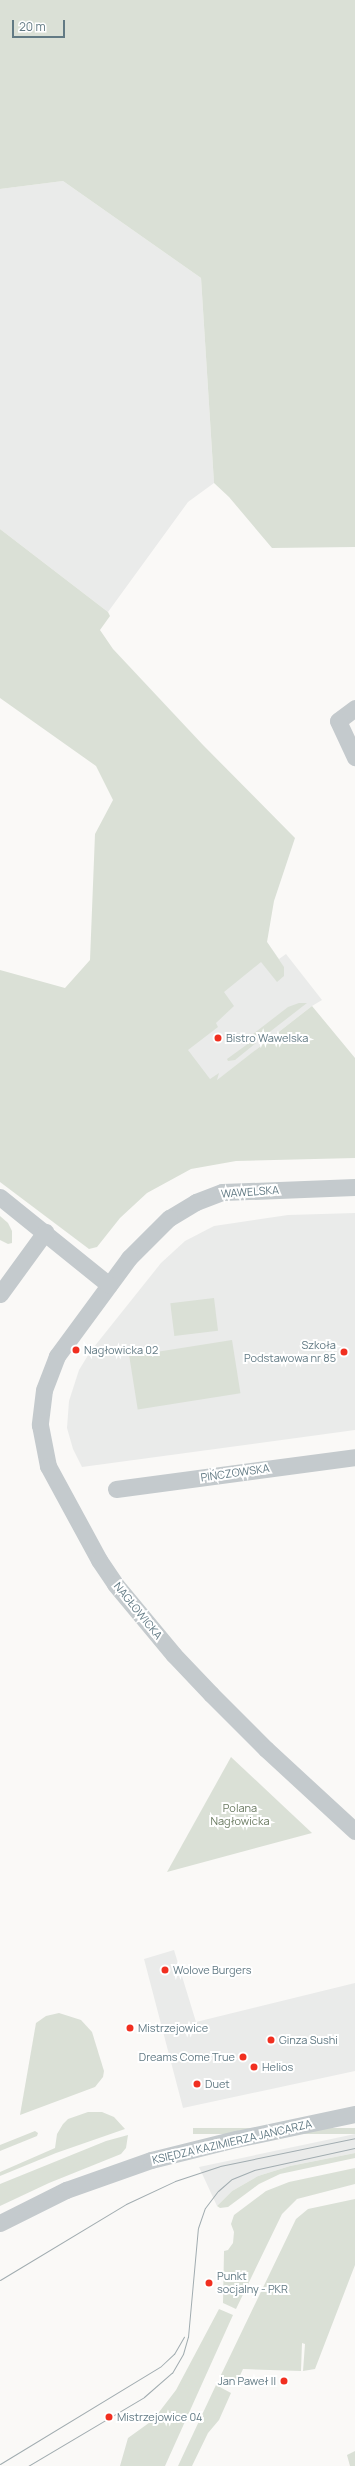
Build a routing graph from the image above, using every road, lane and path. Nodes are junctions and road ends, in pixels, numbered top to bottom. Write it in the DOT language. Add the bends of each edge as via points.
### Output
graph roads {
  1 [pos="355,708"];
  2 [pos="355,757"];
  3 [pos="355,1187"];
  4 [pos="0,1197"];
  5 [pos="45,1232"];
  6 [pos="108,1285"];
  7 [pos="0,1294"];
  8 [pos="70,1336"];
  9 [pos="355,1457"];
  10 [pos="116,1489"];
  11 [pos="355,1831"];
  12 [pos="355,2114"];
  13 [pos="0,2223"];
  1 -- 2 [label="street" via="338,721"];
  3 -- 6 [label="street, WAWELSKA" via="222,1192 196,1202 169,1218 148,1238"];
  4 -- 5 [label="street"];
  5 -- 6 [label="street"];
  5 -- 7 [label="street"];
  6 -- 8 [label="street, WAWELSKA"];
  8 -- 11 [label="street, NAGŁOWICKA" via="57,1356 44,1390 40,1425 42,1442 48,1466 99,1560 174,1655 266,1749"];
  9 -- 10 [label="street, PIŃCZOWSKA"];
  12 -- 13 [label="street, KSIĘDZA KAZIMIERZA JANCARZA" via="151,2160 66,2190"];
}
